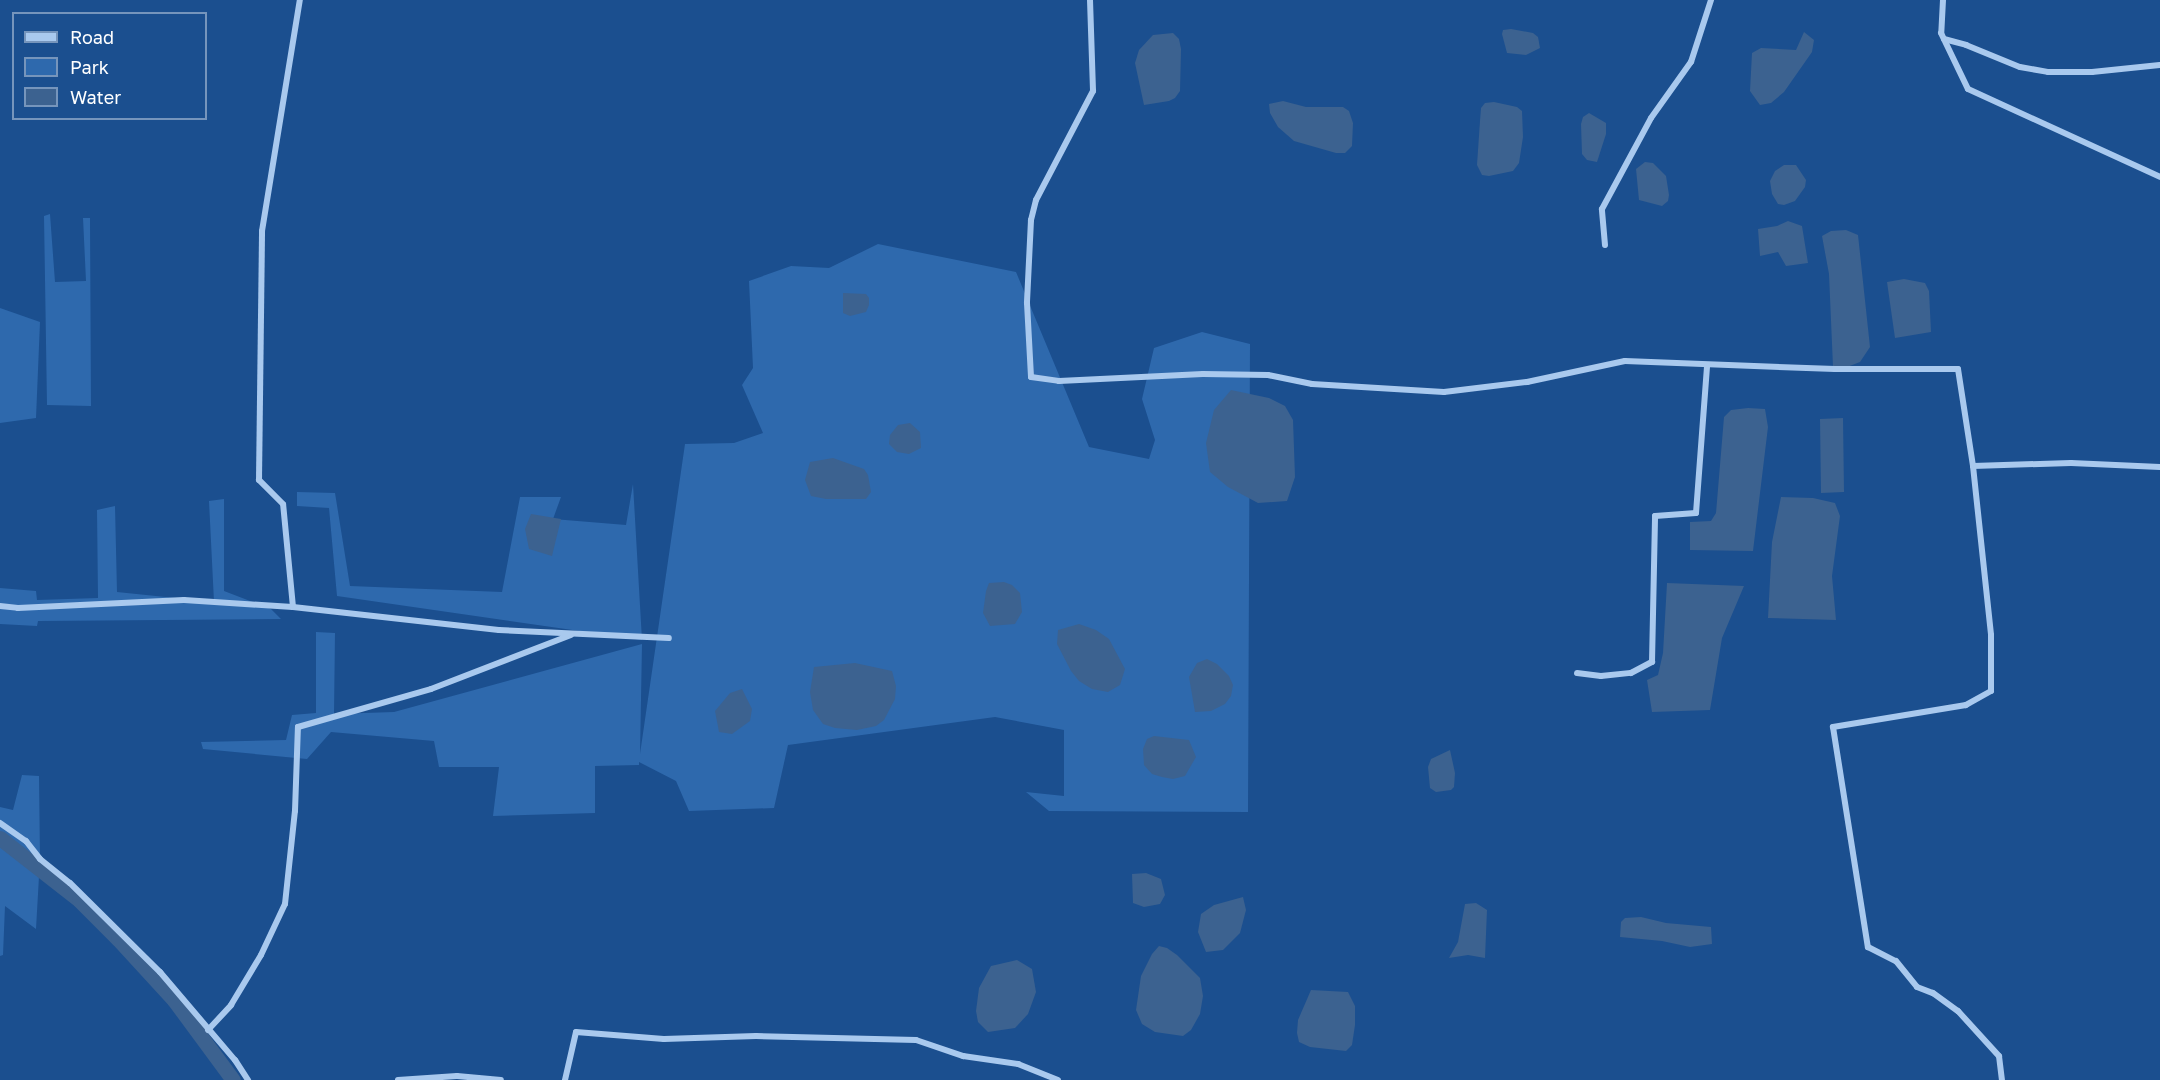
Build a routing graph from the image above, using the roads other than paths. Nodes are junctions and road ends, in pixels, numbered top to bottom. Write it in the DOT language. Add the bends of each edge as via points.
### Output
graph roads {
  1 [pos="300,0"];
  2 [pos="1090,0"];
  3 [pos="1711,0"];
  4 [pos="1943,0"];
  5 [pos="1944,39"];
  6 [pos="2160,65"];
  7 [pos="2160,177"];
  8 [pos="1605,245"];
  9 [pos="1707,365"];
  10 [pos="1973,466"];
  11 [pos="2160,467"];
  12 [pos="0,606"];
  13 [pos="293,607"];
  14 [pos="574,634"];
  15 [pos="669,638"];
  16 [pos="1576,673"];
  17 [pos="0,823"];
  18 [pos="208,1030"];
  19 [pos="248,1080"];
  20 [pos="398,1080"];
  21 [pos="501,1080"];
  22 [pos="565,1080"];
  23 [pos="1058,1080"];
  24 [pos="2002,1080"];
  1 -- 13 [label="street" via="262,231 259,480 283,504"];
  2 -- 9 [label="street" via="1093,91 1036,200 1031,220 1027,303 1031,377 1059,381 1268,375 1312,384 1444,393 1527,382 1625,361"];
  3 -- 8 [label="street" via="1691,62 1651,118 1602,209"];
  4 -- 5 [label="street"];
  5 -- 6 [label="street" via="2020,68 2048,72"];
  5 -- 7 [label="street" via="1968,89"];
  9 -- 10 [label="street" via="1958,369"];
  9 -- 16 [label="street" via="1696,513 1655,516 1652,662 1631,673"];
  10 -- 11 [label="street" via="2071,463"];
  10 -- 24 [label="street" via="1991,634 1991,691 1966,705 1833,727 1868,946 1896,961 1917,987 1934,993 1958,1011 1999,1056"];
  12 -- 13 [label="street" via="184,600"];
  13 -- 14 [label="street" via="500,630"];
  14 -- 15 [label="street"];
  14 -- 18 [label="street" via="431,689 298,727 295,811 285,904 231,1005"];
  17 -- 18 [label="street" via="26,841 40,859 70,883 160,972"];
  18 -- 19 [label="street"];
  20 -- 21 [label="street" via="457,1076"];
  22 -- 23 [label="street" via="576,1032 664,1039 756,1036 916,1040 963,1056 1018,1064"];
}
